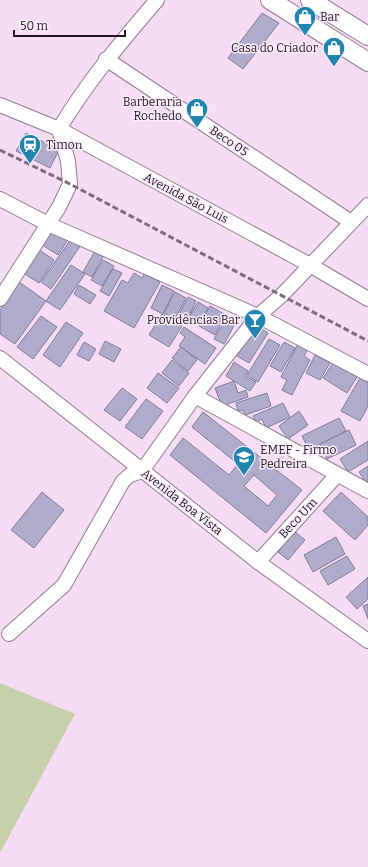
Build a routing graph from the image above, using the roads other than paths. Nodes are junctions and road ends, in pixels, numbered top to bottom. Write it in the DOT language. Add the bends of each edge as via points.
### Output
graph roads {
  1 [pos="157,0"];
  2 [pos="270,0"];
  3 [pos="310,0"];
  4 [pos="368,36"];
  5 [pos="106,59"];
  6 [pos="368,62"];
  7 [pos="0,105"];
  8 [pos="59,130"];
  9 [pos="0,199"];
  10 [pos="368,205"];
  11 [pos="351,222"];
  12 [pos="48,224"];
  13 [pos="310,265"];
  14 [pos="0,299"];
  15 [pos="368,299"];
  16 [pos="258,316"];
  17 [pos="0,358"];
  18 [pos="368,374"];
  19 [pos="195,396"];
  20 [pos="142,471"];
  21 [pos="338,475"];
  22 [pos="368,491"];
  23 [pos="258,562"];
  24 [pos="9,634"];
  25 [pos="368,641"];
  1 -- 5 [label="street"];
  2 -- 6 [label="main road"];
  3 -- 4 [label="main road"];
  5 -- 8 [label="street" via="79,96"];
  5 -- 11 [label="street, Beco 05"];
  7 -- 8 [label="street, Avenida São Luis"];
  8 -- 12 [label="street" via="68,161 70,184"];
  8 -- 13 [label="street, Avenida São Luis"];
  9 -- 12 [label="street"];
  10 -- 11 [label="street"];
  11 -- 13 [label="street"];
  12 -- 14 [label="street"];
  12 -- 16 [label="street"];
  13 -- 15 [label="street, Avenida São Luis"];
  13 -- 16 [label="street"];
  16 -- 18 [label="street"];
  16 -- 19 [label="street"];
  17 -- 20 [label="street, Avenida Boa Vista"];
  19 -- 20 [label="street"];
  19 -- 21 [label="street"];
  20 -- 23 [label="street, Avenida Boa Vista"];
  20 -- 24 [label="street" via="130,475 123,481 64,585"];
  21 -- 22 [label="street"];
  21 -- 23 [label="street, Beco Um"];
  23 -- 25 [label="street, Avenida Boa Vista"];
}
